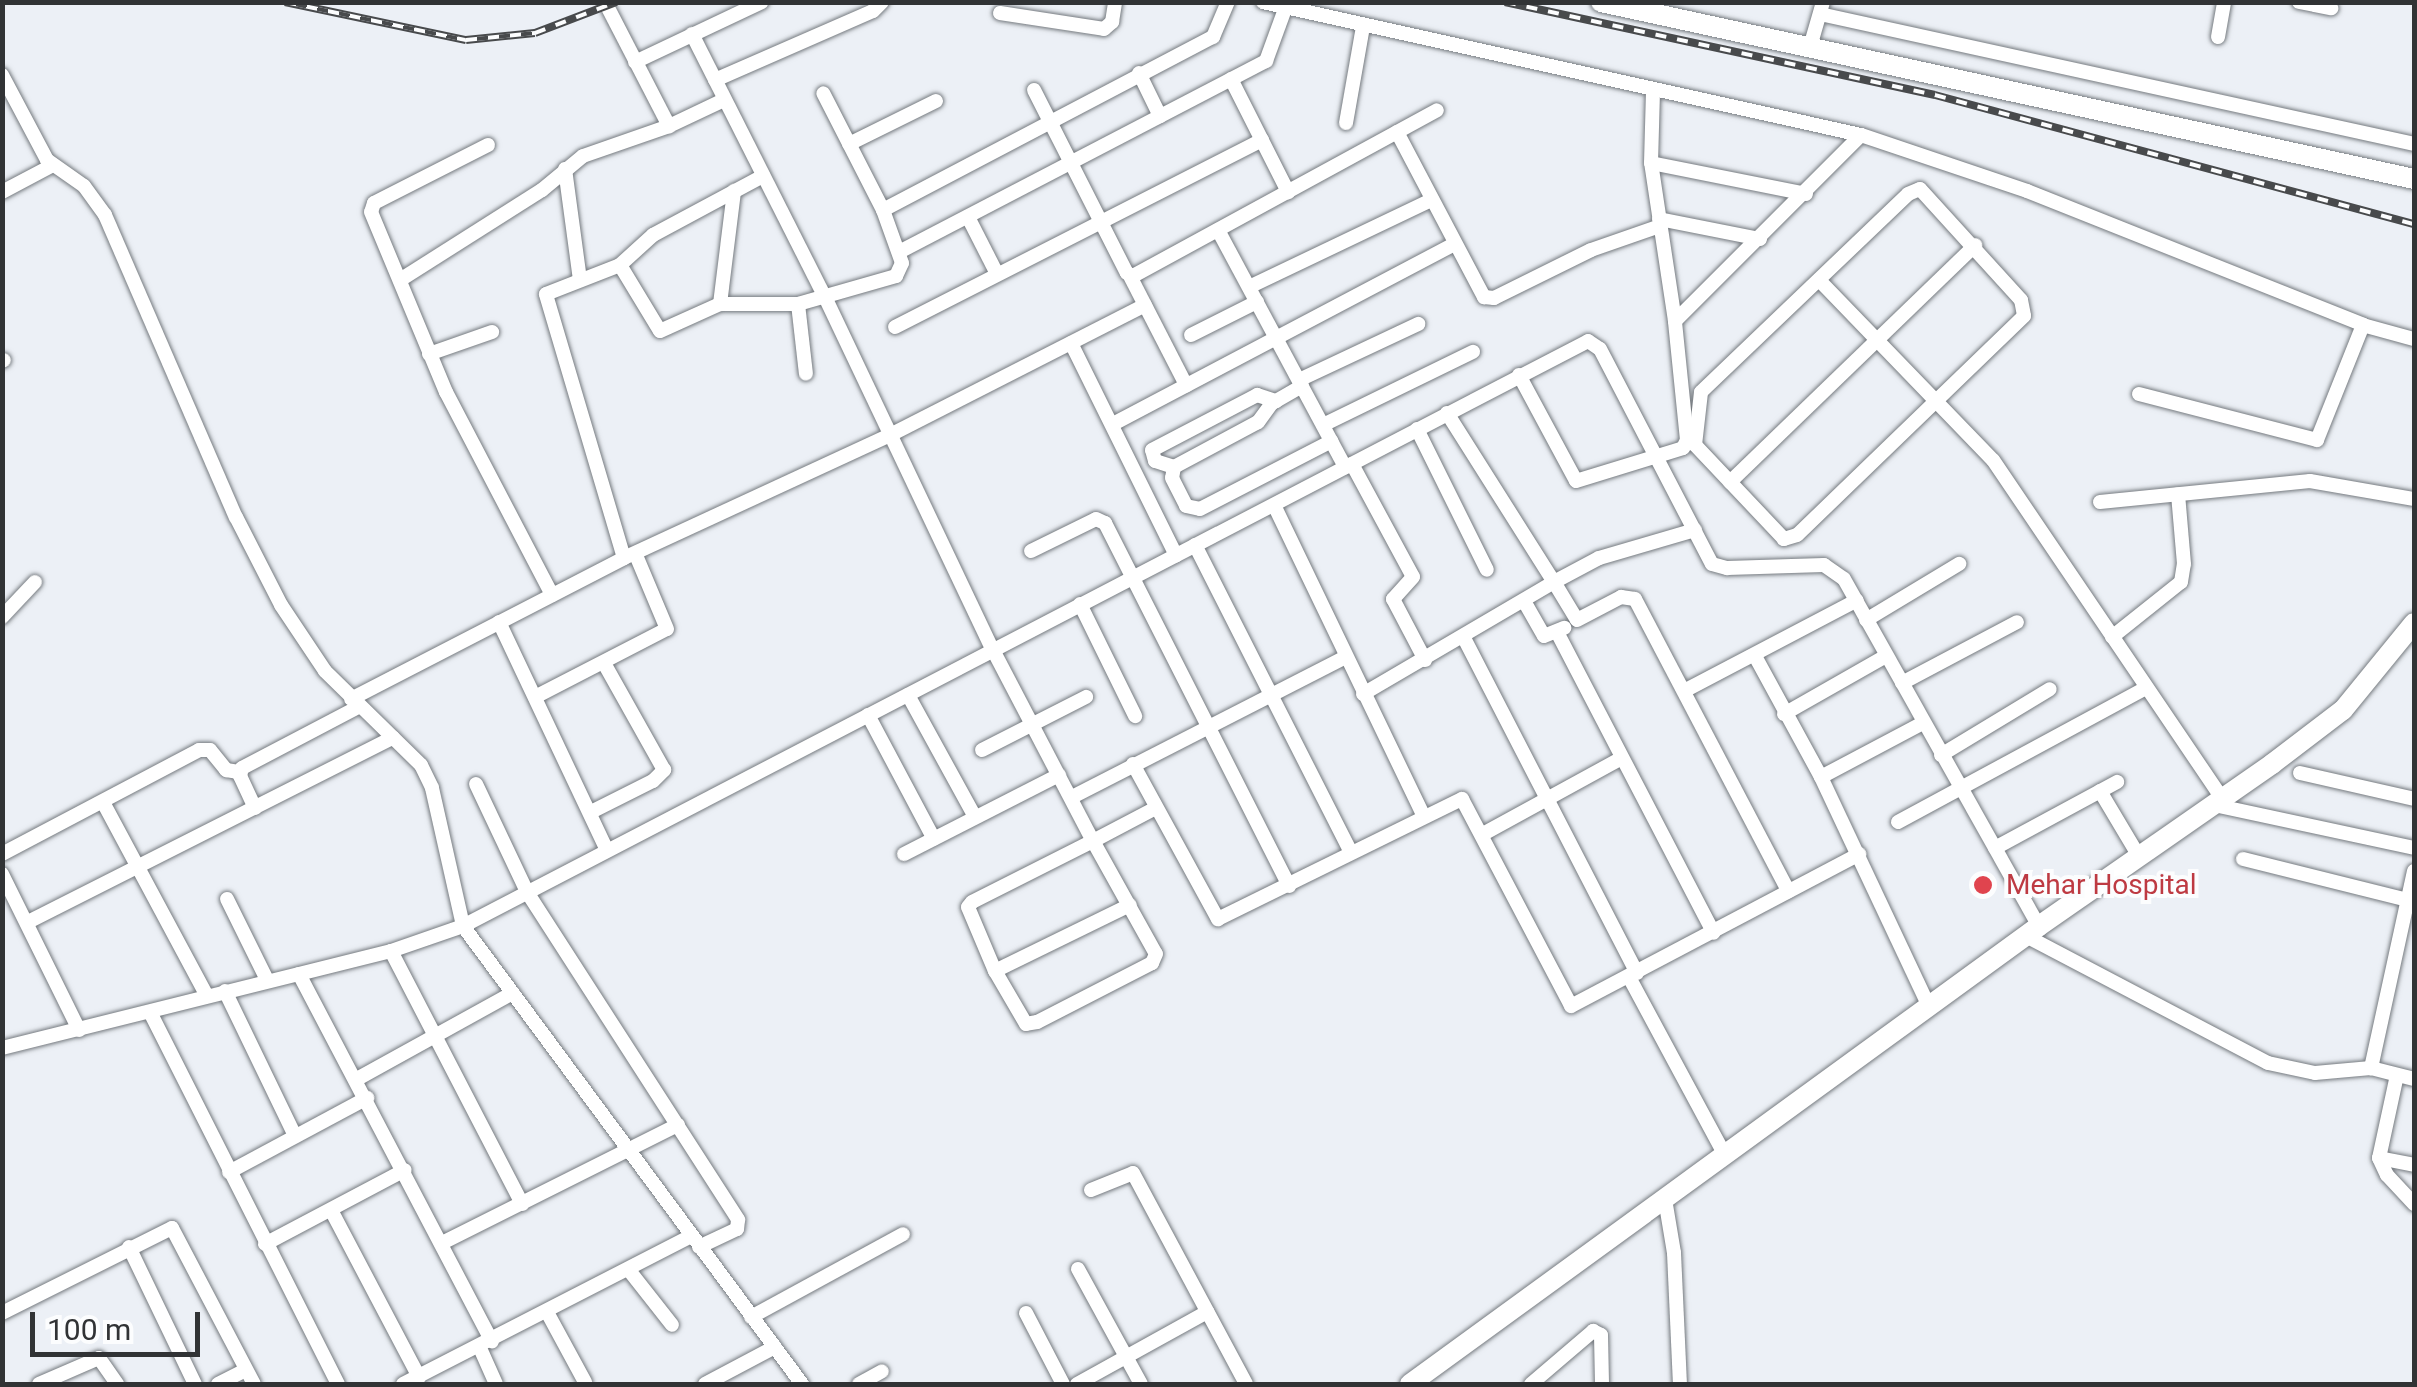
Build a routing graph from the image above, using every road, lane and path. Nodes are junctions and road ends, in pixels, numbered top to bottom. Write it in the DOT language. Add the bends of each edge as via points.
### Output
graph roads {
  1 [pos="605,2"];
  2 [pos="762,2"];
  3 [pos="882,2"];
  4 [pos="1115,2"];
  5 [pos="1228,2"];
  6 [pos="1263,2"];
  7 [pos="1601,2"];
  8 [pos="2224,2"];
  9 [pos="2298,2"];
  10 [pos="1822,8"];
  11 [pos="2331,8"];
  12 [pos="1285,9"];
  13 [pos="1000,13"];
  14 [pos="1362,26"];
  15 [pos="692,34"];
  16 [pos="2218,38"];
  17 [pos="1810,47"];
  18 [pos="635,62"];
  19 [pos="1139,73"];
  20 [pos="2,76"];
  21 [pos="1231,79"];
  22 [pos="715,80"];
  23 [pos="1034,90"];
  24 [pos="1653,92"];
  25 [pos="823,93"];
  26 [pos="724,100"];
  27 [pos="936,100"];
  28 [pos="1436,110"];
  29 [pos="1160,116"];
  30 [pos="1346,122"];
  31 [pos="1050,123"];
  32 [pos="668,126"];
  33 [pos="1397,132"];
  34 [pos="1861,135"];
  35 [pos="1262,140"];
  36 [pos="488,144"];
  37 [pos="849,144"];
  38 [pos="2414,144"];
  39 [pos="1652,162"];
  40 [pos="53,165"];
  41 [pos="1070,165"];
  42 [pos="564,169"];
  43 [pos="763,176"];
  44 [pos="2414,179"];
  45 [pos="734,191"];
  46 [pos="2,192"];
  47 [pos="1288,192"];
  48 [pos="1806,194"];
  49 [pos="1431,200"];
  50 [pos="883,210"];
  51 [pos="968,217"];
  52 [pos="1100,223"];
  53 [pos="1660,223"];
  54 [pos="1218,230"];
  55 [pos="1760,239"];
  56 [pos="1454,244"];
  57 [pos="1976,245"];
  58 [pos="899,252"];
  59 [pos="620,265"];
  60 [pos="998,274"];
  61 [pos="1130,276"];
  62 [pos="400,280"];
  63 [pos="580,280"];
  64 [pos="1819,280"];
  65 [pos="1248,286"];
  66 [pos="826,299"];
  67 [pos="1257,302"];
  68 [pos="720,304"];
  69 [pos="798,304"];
  70 [pos="1144,306"];
  71 [pos="1675,321"];
  72 [pos="1418,324"];
  73 [pos="2363,325"];
  74 [pos="896,328"];
  75 [pos="492,332"];
  76 [pos="1191,335"];
  77 [pos="1276,337"];
  78 [pos="1876,337"];
  79 [pos="2414,339"];
  80 [pos="1071,343"];
  81 [pos="1473,352"];
  82 [pos="429,354"];
  83 [pos="806,374"];
  84 [pos="1519,375"];
  85 [pos="1300,383"];
  86 [pos="1186,384"];
  87 [pos="2139,394"];
  88 [pos="1276,401"];
  89 [pos="1938,403"];
  90 [pos="1447,414"];
  91 [pos="1114,424"];
  92 [pos="1323,425"];
  93 [pos="1417,429"];
  94 [pos="890,435"];
  95 [pos="1332,442"];
  96 [pos="1658,456"];
  97 [pos="1349,466"];
  98 [pos="1174,468"];
  99 [pos="1730,482"];
  100 [pos="2178,494"];
  101 [pos="2414,500"];
  102 [pos="2100,502"];
  103 [pos="1274,506"];
  104 [pos="1695,530"];
  105 [pos="1194,546"];
  106 [pos="1031,551"];
  107 [pos="629,555"];
  108 [pos="1176,555"];
  109 [pos="1958,564"];
  110 [pos="1487,570"];
  111 [pos="1130,579"];
  112 [pos="35,582"];
  113 [pos="1554,582"];
  114 [pos="552,595"];
  115 [pos="1857,600"];
  116 [pos="1524,601"];
  117 [pos="1080,604"];
  118 [pos="2,616"];
  119 [pos="1578,620"];
  120 [pos="1866,620"];
  121 [pos="499,622"];
  122 [pos="2018,622"];
  123 [pos="1557,632"];
  124 [pos="2410,636"];
  125 [pos="2112,637"];
  126 [pos="1464,638"];
  127 [pos="993,650"];
  128 [pos="1755,656"];
  129 [pos="1886,656"];
  130 [pos="1344,657"];
  131 [pos="1425,660"];
  132 [pos="604,663"];
  133 [pos="1902,684"];
  134 [pos="2144,688"];
  135 [pos="2050,689"];
  136 [pos="1684,690"];
  137 [pos="1363,694"];
  138 [pos="908,696"];
  139 [pos="1271,696"];
  140 [pos="534,697"];
  141 [pos="1086,697"];
  142 [pos="355,703"];
  143 [pos="1784,714"];
  144 [pos="868,715"];
  145 [pos="1135,716"];
  146 [pos="1922,723"];
  147 [pos="1032,725"];
  148 [pos="1206,728"];
  149 [pos="393,738"];
  150 [pos="982,750"];
  151 [pos="1941,755"];
  152 [pos="1622,758"];
  153 [pos="1132,764"];
  154 [pos="239,772"];
  155 [pos="1060,774"];
  156 [pos="2300,774"];
  157 [pos="1820,777"];
  158 [pos="2117,782"];
  159 [pos="476,784"];
  160 [pos="1961,790"];
  161 [pos="2100,791"];
  162 [pos="1072,798"];
  163 [pos="2414,799"];
  164 [pos="1547,800"];
  165 [pos="2219,802"];
  166 [pos="104,804"];
  167 [pos="255,808"];
  168 [pos="1154,810"];
  169 [pos="591,812"];
  170 [pos="1423,814"];
  171 [pos="975,817"];
  172 [pos="1898,822"];
  173 [pos="1483,834"];
  174 [pos="934,839"];
  175 [pos="1094,841"];
  176 [pos="1995,848"];
  177 [pos="2414,848"];
  178 [pos="607,850"];
  179 [pos="1351,852"];
  180 [pos="2,854"];
  181 [pos="904,854"];
  182 [pos="1859,854"];
  183 [pos="2140,858"];
  184 [pos="2243,859"];
  185 [pos="139,866"];
  186 [pos="2414,871"];
  187 [pos="2,874"];
  188 [pos="1289,886"];
  189 [pos="1788,891"];
  190 [pos="527,892"];
  191 [pos="227,899"];
  192 [pos="2406,900"];
  193 [pos="1130,906"];
  194 [pos="28,922"];
  195 [pos="463,926"];
  196 [pos="2033,931"];
  197 [pos="1714,933"];
  198 [pos="391,950"];
  199 [pos="995,971"];
  200 [pos="298,974"];
  201 [pos="1633,975"];
  202 [pos="267,980"];
  203 [pos="225,992"];
  204 [pos="514,992"];
  205 [pos="207,996"];
  206 [pos="1929,1006"];
  207 [pos="150,1012"];
  208 [pos="79,1030"];
  209 [pos="435,1037"];
  210 [pos="3,1047"];
  211 [pos="2371,1068"];
  212 [pos="2397,1075"];
  213 [pos="357,1078"];
  214 [pos="2414,1079"];
  215 [pos="366,1098"];
  216 [pos="678,1125"];
  217 [pos="295,1136"];
  218 [pos="628,1152"];
  219 [pos="1725,1155"];
  220 [pos="2378,1158"];
  221 [pos="2414,1166"];
  222 [pos="404,1170"];
  223 [pos="229,1172"];
  224 [pos="1091,1190"];
  225 [pos="1665,1199"];
  226 [pos="522,1204"];
  227 [pos="2414,1204"];
  228 [pos="331,1210"];
  229 [pos="903,1234"];
  230 [pos="442,1242"];
  231 [pos="695,1242"];
  232 [pos="265,1244"];
  233 [pos="129,1248"];
  234 [pos="628,1269"];
  235 [pos="1078,1269"];
  236 [pos="547,1312"];
  237 [pos="1207,1312"];
  238 [pos="2,1313"];
  239 [pos="1026,1313"];
  240 [pos="752,1316"];
  241 [pos="672,1325"];
  242 [pos="486,1344"];
  243 [pos="776,1346"];
  244 [pos="1125,1356"];
  245 [pos="246,1370"];
  246 [pos="882,1371"];
  247 [pos="419,1377"];
  248 [pos="1602,1377"];
  249 [pos="585,1382"];
  250 [pos="39,1384"];
  251 [pos="116,1384"];
  252 [pos="195,1384"];
  253 [pos="218,1384"];
  254 [pos="254,1384"];
  255 [pos="338,1384"];
  256 [pos="403,1384"];
  257 [pos="496,1384"];
  258 [pos="705,1384"];
  259 [pos="802,1384"];
  260 [pos="859,1384"];
  261 [pos="1064,1384"];
  262 [pos="1077,1384"];
  263 [pos="1141,1384"];
  264 [pos="1246,1384"];
  265 [pos="1410,1384"];
  266 [pos="1531,1384"];
  267 [pos="1587,1384"];
  268 [pos="1680,1384"];
  1 -- 18 [label="street"];
  2 -- 15 [label="street"];
  3 -- 22 [label="street"];
  4 -- 13 [label="street" via="1104,29"];
  5 -- 19 [label="street" via="1218,33"];
  6 -- 12 [label="street"];
  7 -- 17 [label="street"];
  8 -- 16 [label="street"];
  9 -- 11 [label="street"];
  10 -- 17 [label="street"];
  10 -- 38 [label="street"];
  12 -- 14 [label="street"];
  12 -- 21 [label="street" via="1271,56"];
  14 -- 24 [label="street"];
  14 -- 30 [label="street"];
  15 -- 18 [label="street"];
  15 -- 22 [label="street"];
  17 -- 44 [label="street"];
  18 -- 32 [label="street"];
  19 -- 29 [label="street"];
  19 -- 31 [label="street"];
  20 -- 40 [label="street"];
  21 -- 29 [label="street"];
  21 -- 35 [label="street"];
  22 -- 26 [label="street"];
  23 -- 31 [label="street"];
  24 -- 34 [label="street"];
  24 -- 39 [label="street"];
  25 -- 37 [label="street"];
  26 -- 32 [label="street"];
  26 -- 43 [label="street"];
  27 -- 37 [label="street"];
  28 -- 33 [label="street"];
  29 -- 41 [label="street"];
  31 -- 41 [label="street"];
  31 -- 50 [label="street"];
  32 -- 42 [label="street" via="582,156"];
  33 -- 47 [label="street"];
  33 -- 49 [label="street"];
  34 -- 48 [label="street"];
  34 -- 73 [label="street" via="2026,191"];
  35 -- 47 [label="street"];
  35 -- 52 [label="street"];
  36 -- 62 [label="street" via="370,207"];
  37 -- 50 [label="street"];
  39 -- 48 [label="street"];
  39 -- 53 [label="street"];
  40 -- 46 [label="street"];
  40 -- 142 [label="street" via="84,186 105,216 258,564 309,649"];
  41 -- 51 [label="street"];
  41 -- 52 [label="street"];
  42 -- 62 [label="street" via="542,190"];
  42 -- 63 [label="street"];
  43 -- 45 [label="street"];
  43 -- 66 [label="street"];
  45 -- 59 [label="street" via="653,235"];
  45 -- 68 [label="street"];
  47 -- 54 [label="street"];
  48 -- 55 [label="street"];
  49 -- 56 [label="street"];
  49 -- 65 [label="street"];
  50 -- 58 [label="street"];
  51 -- 58 [label="street"];
  51 -- 60 [label="street"];
  52 -- 60 [label="street"];
  52 -- 61 [label="street"];
  53 -- 55 [label="street"];
  53 -- 56 [label="street" via="1494,298 1476,288"];
  53 -- 71 [label="street"];
  54 -- 61 [label="street"];
  54 -- 65 [label="street"];
  55 -- 71 [label="street"];
  56 -- 77 [label="street"];
  57 -- 64 [label="street" via="1926,192 1912,190"];
  57 -- 78 [label="street"];
  57 -- 89 [label="street" via="2021,300 2024,316"];
  58 -- 66 [label="street" via="902,271 896,276"];
  59 -- 63 [label="street"];
  59 -- 68 [label="street" via="660,331"];
  60 -- 74 [label="street"];
  61 -- 70 [label="street"];
  62 -- 82 [label="street"];
  63 -- 107 [label="street" via="550,290 546,299"];
  64 -- 78 [label="street"];
  64 -- 99 [label="street" via="1700,392 1692,438"];
  65 -- 67 [label="street"];
  66 -- 69 [label="street"];
  66 -- 94 [label="street"];
  67 -- 76 [label="street"];
  67 -- 77 [label="street"];
  68 -- 69 [label="street"];
  69 -- 83 [label="street"];
  70 -- 80 [label="street"];
  70 -- 86 [label="street"];
  71 -- 96 [label="street" via="1687,440 1684,448"];
  72 -- 85 [label="street"];
  73 -- 79 [label="street"];
  73 -- 87 [label="street" via="2317,440"];
  75 -- 82 [label="street"];
  77 -- 85 [label="street"];
  77 -- 86 [label="street"];
  78 -- 89 [label="street"];
  78 -- 99 [label="street"];
  80 -- 91 [label="street"];
  80 -- 94 [label="street"];
  81 -- 92 [label="street"];
  82 -- 114 [label="street"];
  84 -- 90 [label="street"];
  84 -- 96 [label="street" via="1576,481"];
  84 -- 96 [label="street" via="1596,342"];
  85 -- 88 [label="street"];
  85 -- 92 [label="street"];
  86 -- 91 [label="street"];
  88 -- 98 [label="street" via="1258,422"];
  88 -- 98 [label="street" via="1257,395 1152,450 1155,461"];
  89 -- 99 [label="street" via="1791,538 1778,534"];
  89 -- 125 [label="street" via="1993,460"];
  90 -- 93 [label="street"];
  90 -- 113 [label="street"];
  91 -- 108 [label="street"];
  92 -- 95 [label="street"];
  93 -- 97 [label="street"];
  93 -- 110 [label="street"];
  94 -- 107 [label="street"];
  94 -- 127 [label="street"];
  95 -- 97 [label="street"];
  95 -- 98 [label="street" via="1195,511 1172,478"];
  96 -- 104 [label="street"];
  97 -- 103 [label="street"];
  97 -- 131 [label="street" via="1413,578 1393,600"];
  100 -- 101 [label="street" via="2332,481"];
  100 -- 102 [label="street"];
  100 -- 125 [label="street" via="2181,582"];
  103 -- 105 [label="street"];
  103 -- 130 [label="street"];
  104 -- 113 [label="street" via="1599,558"];
  104 -- 115 [label="street" via="1712,564 1824,565"];
  105 -- 108 [label="street"];
  105 -- 139 [label="street"];
  106 -- 111 [label="street" via="1101,519"];
  107 -- 114 [label="street"];
  107 -- 132 [label="street" via="667,629"];
  108 -- 111 [label="street"];
  109 -- 120 [label="street"];
  111 -- 117 [label="street"];
  111 -- 148 [label="street"];
  112 -- 118 [label="street"];
  113 -- 116 [label="street"];
  113 -- 119 [label="street"];
  114 -- 121 [label="street"];
  115 -- 120 [label="street"];
  115 -- 128 [label="street"];
  116 -- 123 [label="street" via="1540,633"];
  116 -- 126 [label="street"];
  117 -- 127 [label="street"];
  117 -- 145 [label="street"];
  119 -- 123 [label="street"];
  119 -- 136 [label="street" via="1621,598 1635,600"];
  120 -- 129 [label="street"];
  121 -- 140 [label="street"];
  121 -- 142 [label="street"];
  122 -- 133 [label="street"];
  123 -- 152 [label="street"];
  124 -- 165 [label="street" via="2342,710"];
  125 -- 134 [label="street"];
  126 -- 131 [label="street"];
  126 -- 164 [label="street"];
  127 -- 138 [label="street"];
  127 -- 147 [label="street"];
  128 -- 136 [label="street"];
  128 -- 143 [label="street"];
  129 -- 133 [label="street"];
  129 -- 143 [label="street"];
  130 -- 137 [label="street"];
  130 -- 139 [label="street"];
  131 -- 137 [label="street"];
  132 -- 140 [label="street"];
  132 -- 169 [label="street" via="664,770"];
  133 -- 146 [label="street"];
  134 -- 160 [label="street"];
  134 -- 165 [label="street"];
  135 -- 151 [label="street"];
  136 -- 189 [label="street"];
  137 -- 170 [label="street"];
  138 -- 144 [label="street"];
  138 -- 171 [label="street"];
  139 -- 148 [label="street"];
  139 -- 179 [label="street"];
  140 -- 169 [label="street"];
  141 -- 147 [label="street"];
  142 -- 149 [label="street"];
  142 -- 154 [label="street"];
  143 -- 157 [label="street"];
  144 -- 174 [label="street"];
  144 -- 178 [label="street"];
  146 -- 151 [label="street"];
  146 -- 157 [label="street"];
  147 -- 150 [label="street"];
  147 -- 155 [label="street"];
  148 -- 153 [label="street"];
  148 -- 188 [label="street"];
  149 -- 167 [label="street"];
  149 -- 195 [label="street" via="421,765 432,788"];
  151 -- 160 [label="street"];
  152 -- 164 [label="street"];
  152 -- 197 [label="street"];
  153 -- 162 [label="street"];
  153 -- 168 [label="street"];
  154 -- 166 [label="street" via="226,770 210,750 199,750 116,791"];
  154 -- 167 [label="street"];
  155 -- 162 [label="street"];
  155 -- 171 [label="street"];
  156 -- 163 [label="street"];
  157 -- 182 [label="street"];
  158 -- 161 [label="street"];
  159 -- 190 [label="street"];
  160 -- 172 [label="street"];
  160 -- 176 [label="street"];
  161 -- 176 [label="street"];
  161 -- 183 [label="street"];
  162 -- 175 [label="street"];
  164 -- 173 [label="street"];
  164 -- 201 [label="street"];
  165 -- 177 [label="street"];
  165 -- 183 [label="street"];
  166 -- 180 [label="street"];
  166 -- 185 [label="street"];
  167 -- 185 [label="street"];
  168 -- 175 [label="street"];
  168 -- 188 [label="street" via="1218,919"];
  169 -- 178 [label="street"];
  170 -- 173 [label="street" via="1462,799"];
  170 -- 179 [label="street"];
  171 -- 174 [label="street"];
  173 -- 201 [label="street" via="1567,1003 1575,1006"];
  174 -- 181 [label="street"];
  175 -- 193 [label="street"];
  175 -- 199 [label="street" via="968,907"];
  176 -- 196 [label="street"];
  178 -- 190 [label="street"];
  179 -- 188 [label="street"];
  182 -- 189 [label="street"];
  182 -- 206 [label="street"];
  183 -- 196 [label="street"];
  184 -- 192 [label="street"];
  185 -- 194 [label="street"];
  185 -- 205 [label="street"];
  186 -- 192 [label="street"];
  187 -- 194 [label="street"];
  189 -- 197 [label="street"];
  190 -- 195 [label="street"];
  190 -- 216 [label="street"];
  191 -- 202 [label="street"];
  192 -- 211 [label="street"];
  193 -- 199 [label="street"];
  193 -- 199 [label="street" via="1156,960 1037,1022 1021,1020"];
  194 -- 208 [label="street"];
  195 -- 198 [label="street"];
  195 -- 204 [label="street"];
  196 -- 206 [label="street"];
  196 -- 211 [label="street" via="2268,1063 2315,1072"];
  197 -- 201 [label="street"];
  198 -- 200 [label="street"];
  198 -- 209 [label="street"];
  200 -- 202 [label="street"];
  200 -- 213 [label="street"];
  201 -- 219 [label="street"];
  202 -- 203 [label="street"];
  203 -- 205 [label="street"];
  203 -- 217 [label="street"];
  204 -- 209 [label="street"];
  204 -- 218 [label="street"];
  205 -- 207 [label="street"];
  206 -- 219 [label="street"];
  207 -- 208 [label="street"];
  207 -- 223 [label="street"];
  208 -- 210 [label="street"];
  209 -- 213 [label="street"];
  209 -- 226 [label="street"];
  211 -- 212 [label="street"];
  212 -- 214 [label="street"];
  212 -- 220 [label="street"];
  213 -- 215 [label="street"];
  215 -- 217 [label="street"];
  215 -- 222 [label="street"];
  216 -- 218 [label="street"];
  216 -- 231 [label="street" via="740,1224"];
  217 -- 223 [label="street"];
  218 -- 226 [label="street"];
  218 -- 231 [label="street"];
  219 -- 225 [label="street"];
  220 -- 221 [label="street"];
  220 -- 227 [label="street"];
  222 -- 228 [label="street"];
  222 -- 230 [label="street"];
  223 -- 232 [label="street"];
  224 -- 237 [label="street" via="1133,1173"];
  225 -- 265 [label="street"];
  225 -- 268 [label="street"];
  226 -- 230 [label="street"];
  228 -- 232 [label="street"];
  228 -- 247 [label="street"];
  229 -- 240 [label="street"];
  230 -- 242 [label="street"];
  231 -- 234 [label="street"];
  231 -- 240 [label="street"];
  232 -- 255 [label="street"];
  233 -- 238 [label="street"];
  233 -- 245 [label="street" via="172,1228"];
  233 -- 252 [label="street"];
  234 -- 236 [label="street"];
  234 -- 241 [label="street"];
  235 -- 244 [label="street"];
  236 -- 242 [label="street"];
  236 -- 249 [label="street"];
  237 -- 244 [label="street"];
  237 -- 264 [label="street"];
  239 -- 261 [label="street"];
  240 -- 243 [label="street"];
  242 -- 247 [label="street"];
  242 -- 257 [label="street"];
  243 -- 258 [label="street"];
  243 -- 259 [label="street"];
  244 -- 262 [label="street"];
  244 -- 263 [label="street"];
  245 -- 253 [label="street"];
  245 -- 254 [label="street"];
  246 -- 260 [label="street"];
  247 -- 256 [label="street"];
  248 -- 266 [label="street" via="1601,1335 1593,1331"];
  248 -- 267 [label="street"];
  250 -- 251 [label="street" via="99,1358"];
}
